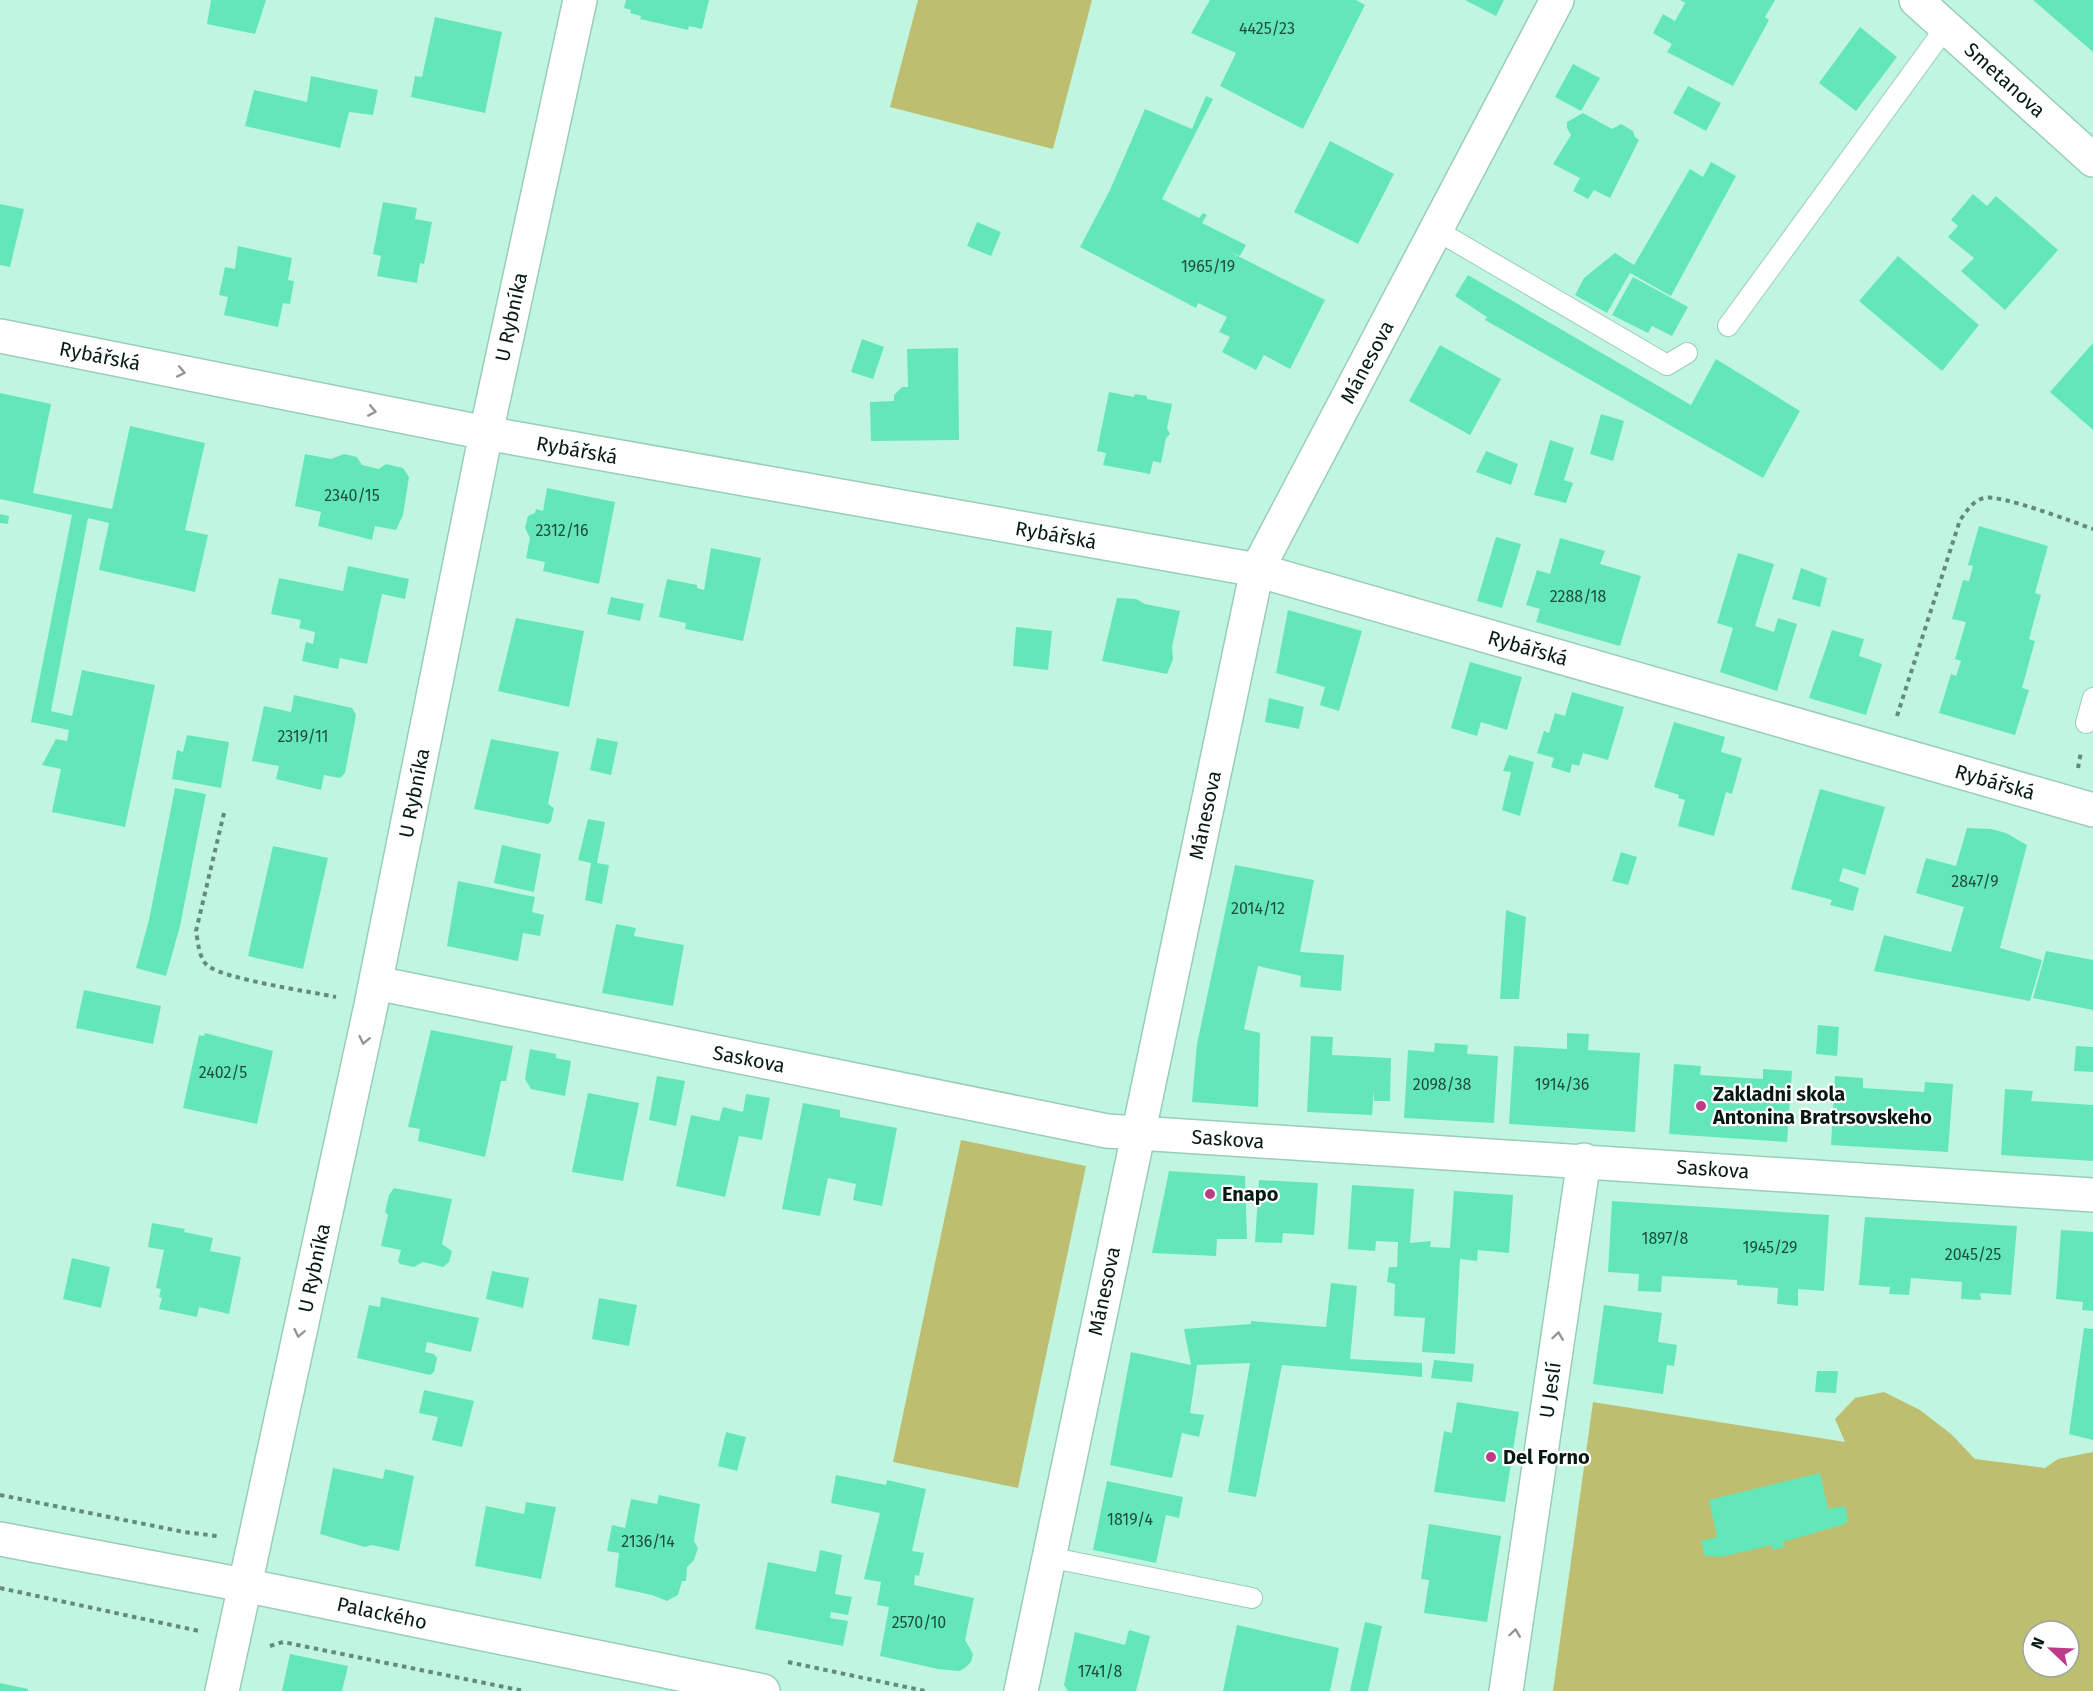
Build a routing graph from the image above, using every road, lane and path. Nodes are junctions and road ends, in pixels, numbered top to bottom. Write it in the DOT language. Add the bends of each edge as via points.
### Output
graph roads {
  1 [pos="580,0"];
  2 [pos="1557,0"];
  3 [pos="1916,0"];
  4 [pos="1946,27"];
  5 [pos="2093,160"];
  6 [pos="1436,230"];
  7 [pos="1728,326"];
  8 [pos="0,336"];
  9 [pos="1687,353"];
  10 [pos="486,433"];
  11 [pos="2093,529"];
  12 [pos="1257,570"];
  13 [pos="2093,698"];
  14 [pos="2086,723"];
  15 [pos="1886,751"];
  16 [pos="2082,807"];
  17 [pos="224,813"];
  18 [pos="374,994"];
  19 [pos="1137,1133"];
  20 [pos="1584,1160"];
  21 [pos="2093,1195"];
  22 [pos="0,1495"];
  23 [pos="0,1539"];
  24 [pos="254,1540"];
  25 [pos="1048,1557"];
  26 [pos="244,1585"];
  27 [pos="0,1588"];
  28 [pos="1252,1598"];
  29 [pos="232,1638"];
  30 [pos="222,1691"];
  31 [pos="524,1691"];
  32 [pos="764,1691"];
  33 [pos="1021,1691"];
  34 [pos="1506,1691"];
  1 -- 10 [label="street, U Rybníka"];
  2 -- 6 [label="street, Mánesova"];
  3 -- 4 [label="street, Smetanova"];
  4 -- 5 [label="street, Smetanova"];
  4 -- 7 [label="lane"];
  6 -- 9 [label="lane" via="1667,365"];
  6 -- 12 [label="street, Mánesova"];
  8 -- 10 [label="street, Rybářská, one-way"];
  10 -- 12 [label="street, Rybářská"];
  10 -- 18 [label="street, U Rybníka"];
  11 -- 15 [label="path" via="2042,510 1986,497 1974,502 1960,520"];
  12 -- 15 [label="street, Rybářská"];
  12 -- 19 [label="street, Mánesova"];
  13 -- 14 [label="lane"];
  14 -- 16 [label="path"];
  15 -- 16 [label="street, Rybářská"];
  17 -- 18 [label="path" via="196,931 199,951 207,965 224,973"];
  18 -- 19 [label="street, Saskova" via="1107,1131"];
  18 -- 24 [label="street, U Rybníka, one-way"];
  19 -- 20 [label="street, Saskova"];
  19 -- 25 [label="street, Mánesova"];
  20 -- 21 [label="street, Saskova"];
  34 -- 20 [label="street, U Jeslí, one-way"];
  22 -- 24 [label="path" via="184,1532"];
  23 -- 26 [label="street, Palackého"];
  24 -- 26 [label="street, U Rybníka"];
  25 -- 28 [label="lane"];
  25 -- 33 [label="street, Mánesova"];
  26 -- 29 [label="street, U Rybníka"];
  26 -- 32 [label="street, Palackého"];
  27 -- 29 [label="path"];
  29 -- 30 [label="street, U Rybníka"];
  29 -- 31 [label="path" via="269,1647 283,1642"];
}
